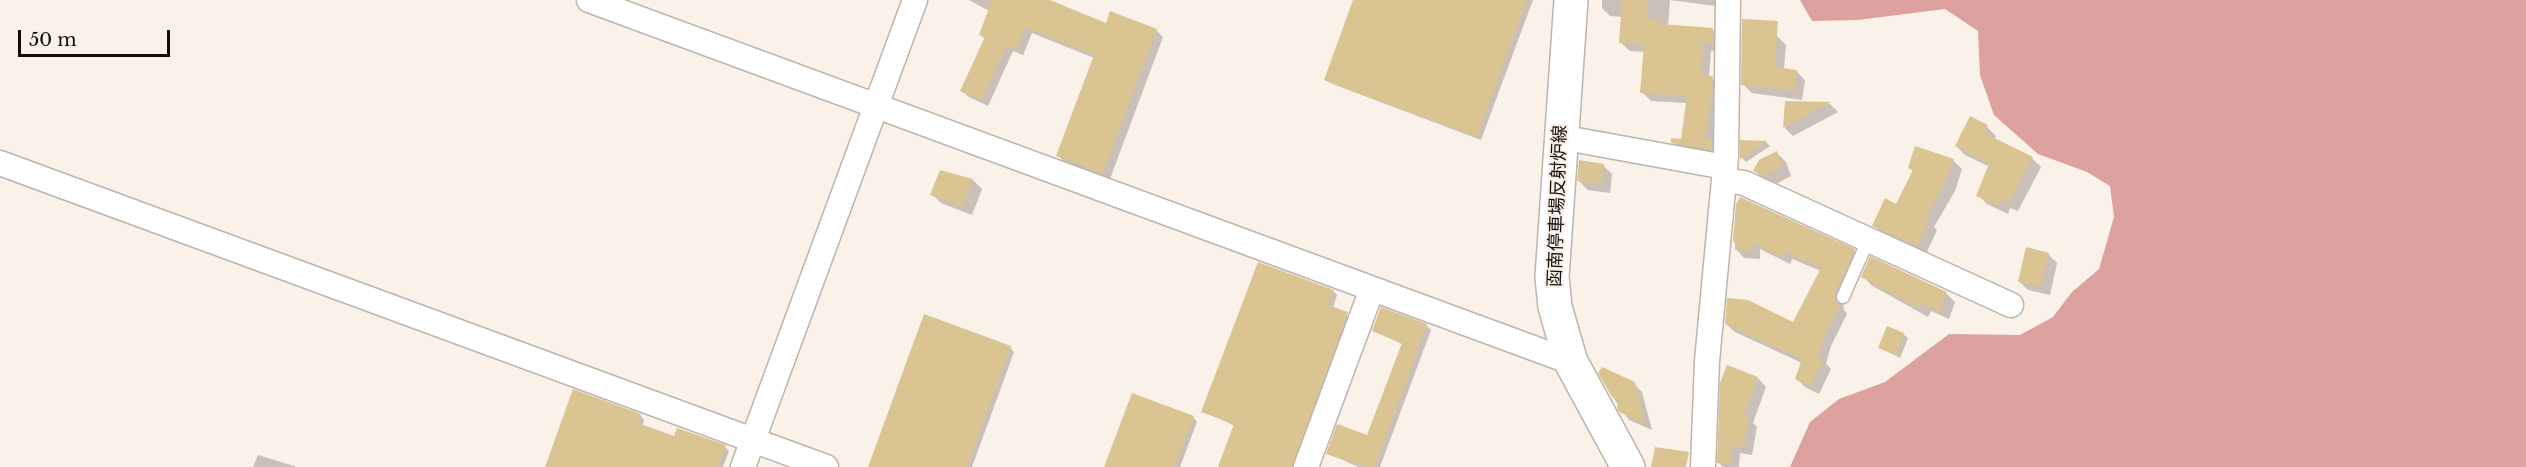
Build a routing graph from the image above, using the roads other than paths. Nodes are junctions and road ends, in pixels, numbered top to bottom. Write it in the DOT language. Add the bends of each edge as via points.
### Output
graph roads {
  1 [pos="589,0"];
  2 [pos="915,0"];
  3 [pos="1571,0"];
  4 [pos="1728,0"];
  5 [pos="876,105"];
  6 [pos="1560,137"];
  7 [pos="0,163"];
  8 [pos="1724,174"];
  9 [pos="1869,238"];
  10 [pos="1372,289"];
  11 [pos="1843,297"];
  12 [pos="2011,305"];
  13 [pos="1571,362"];
  14 [pos="753,440"];
  15 [pos="743,467"];
  16 [pos="826,467"];
  17 [pos="1306,467"];
  18 [pos="1628,467"];
  19 [pos="1702,467"];
  1 -- 5 [label="street"];
  2 -- 5 [label="street"];
  3 -- 6 [label="main road, 函南停車場反射炉線"];
  4 -- 8 [label="street"];
  5 -- 10 [label="street"];
  5 -- 14 [label="street"];
  6 -- 8 [label="street"];
  6 -- 13 [label="main road, 函南停車場反射炉線" via="1552,277 1555,307"];
  7 -- 14 [label="street"];
  8 -- 9 [label="street"];
  8 -- 19 [label="street"];
  9 -- 11 [label="lane"];
  9 -- 12 [label="street"];
  10 -- 13 [label="street"];
  10 -- 17 [label="street"];
  13 -- 18 [label="main road, 函南停車場反射炉線"];
  14 -- 15 [label="street"];
  14 -- 16 [label="street"];
}
